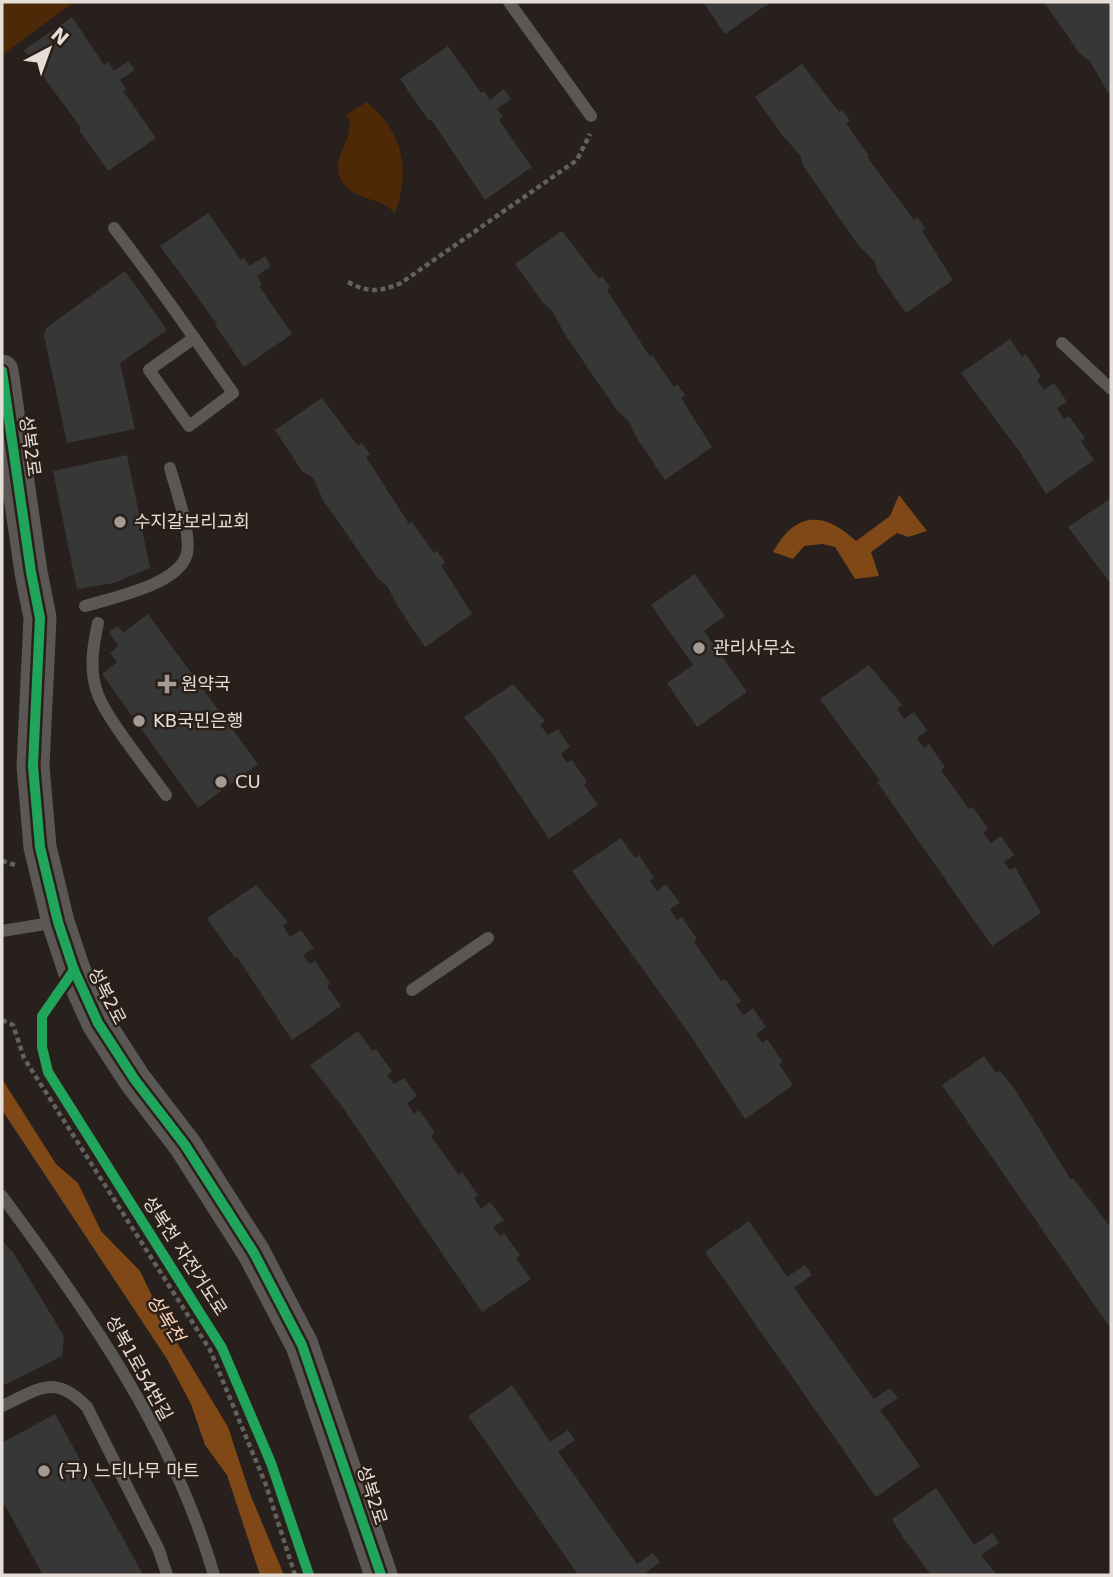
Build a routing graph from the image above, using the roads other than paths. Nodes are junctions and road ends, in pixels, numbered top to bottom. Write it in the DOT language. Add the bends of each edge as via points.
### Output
graph roads {
  1 [pos="509,2"];
  2 [pos="591,116"];
  3 [pos="114,228"];
  4 [pos="194,338"];
  5 [pos="1062,343"];
  6 [pos="2,370"];
  7 [pos="1111,389"];
  8 [pos="170,468"];
  9 [pos="85,606"];
  10 [pos="98,623"];
  11 [pos="166,795"];
  12 [pos="58,922"];
  13 [pos="2,931"];
  14 [pos="488,938"];
  15 [pos="412,990"];
  16 [pos="2,1196"];
  17 [pos="2,1406"];
  18 [pos="167,1575"];
  19 [pos="214,1575"];
  20 [pos="381,1575"];
  1 -- 2 [label="lane"];
  3 -- 4 [label="lane"];
  4 -- 4 [label="lane" via="233,393 189,426 149,370"];
  5 -- 7 [label="lane"];
  6 -- 12 [label="street, 성복2로" via="40,618 33,766 40,847"];
  8 -- 9 [label="lane" via="186,541 182,566 139,590"];
  10 -- 11 [label="lane" via="92,674 97,695"];
  12 -- 13 [label="lane"];
  12 -- 20 [label="street, 성복2로" via="98,1023 247,1242 302,1345"];
  14 -- 15 [label="lane"];
  16 -- 19 [label="lane, 성복1로54번길" via="103,1335 173,1469"];
  17 -- 18 [label="lane" via="52,1385 65,1387 82,1401 159,1550"];
}
